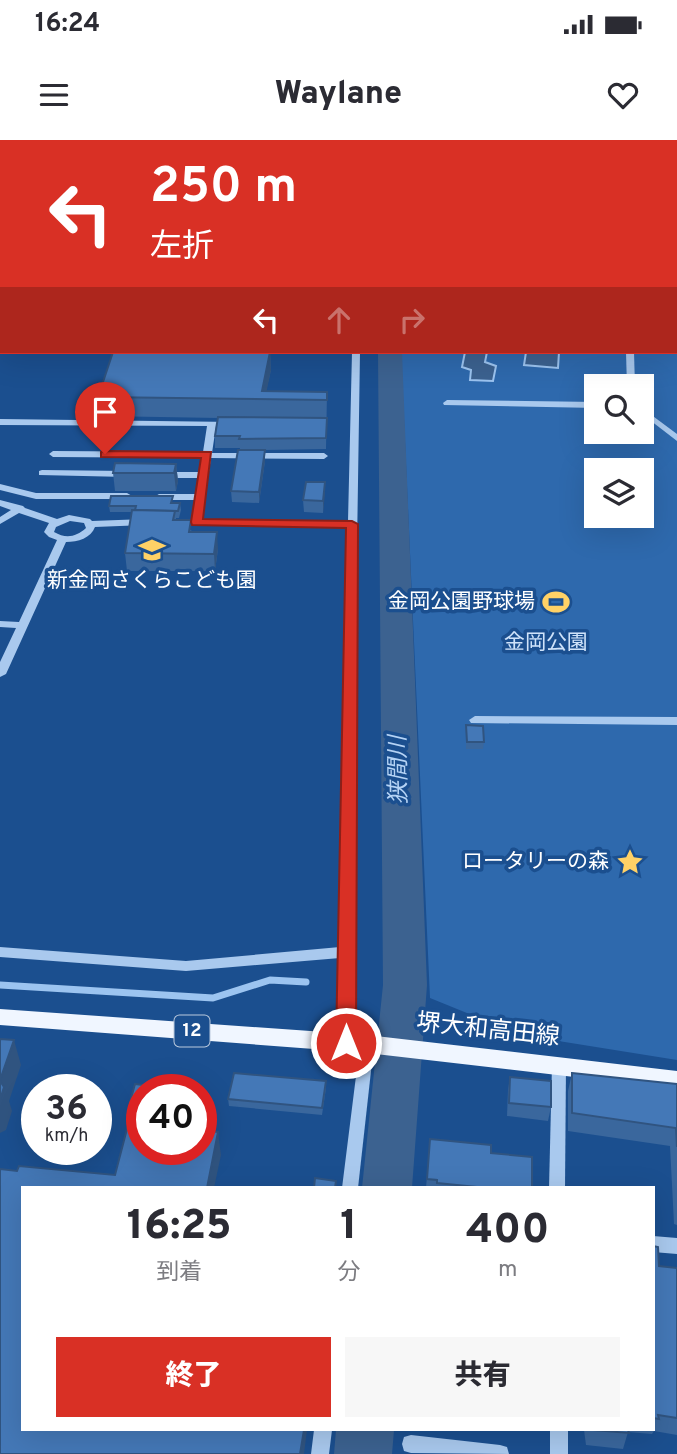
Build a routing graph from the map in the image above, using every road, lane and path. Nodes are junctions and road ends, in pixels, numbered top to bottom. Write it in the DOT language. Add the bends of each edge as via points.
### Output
graph roads {
  1 [pos="356,354"];
  2 [pos="630,354"];
  3 [pos="631,374"];
  4 [pos="447,403"];
  5 [pos="584,405"];
  6 [pos="654,420"];
  7 [pos="0,422"];
  8 [pos="212,424"];
  9 [pos="238,424"];
  10 [pos="677,438"];
  11 [pos="53,454"];
  12 [pos="207,455"];
  13 [pos="324,456"];
  14 [pos="42,473"];
  15 [pos="137,474"];
  16 [pos="150,475"];
  17 [pos="204,475"];
  18 [pos="0,487"];
  19 [pos="132,496"];
  20 [pos="146,496"];
  21 [pos="201,497"];
  22 [pos="0,503"];
  23 [pos="20,508"];
  24 [pos="0,521"];
  25 [pos="56,522"];
  26 [pos="155,522"];
  27 [pos="169,522"];
  28 [pos="90,524"];
  29 [pos="352,524"];
  30 [pos="203,525"];
  31 [pos="62,539"];
  32 [pos="0,624"];
  33 [pos="21,625"];
  34 [pos="0,674"];
  35 [pos="475,720"];
  36 [pos="677,721"];
  37 [pos="0,952"];
  38 [pos="345,952"];
  39 [pos="0,1017"];
  40 [pos="365,1044"];
  41 [pos="559,1065"];
  42 [pos="677,1080"];
  43 [pos="350,1186"];
  44 [pos="557,1186"];
  45 [pos="655,1244"];
  46 [pos="677,1246"];
  47 [pos="323,1431"];
  48 [pos="559,1431"];
  49 [pos="411,1444"];
  50 [pos="320,1454"];
  51 [pos="500,1454"];
  52 [pos="559,1454"];
  1 -- 29 [label="street"];
  2 -- 3 [label="street"];
  4 -- 5 [label="street"];
  6 -- 10 [label="street"];
  7 -- 8 [label="street"];
  8 -- 9 [label="street"];
  8 -- 12 [label="street"];
  11 -- 12 [label="street"];
  12 -- 13 [label="street"];
  12 -- 17 [label="street"];
  14 -- 15 [label="street"];
  16 -- 17 [label="street"];
  17 -- 21 [label="street"];
  18 -- 19 [label="street" via="36,496"];
  20 -- 21 [label="street"];
  21 -- 30 [label="street"];
  22 -- 23 [label="street"];
  23 -- 24 [label="street"];
  23 -- 25 [label="street"];
  25 -- 28 [label="street" via="76,518"];
  25 -- 31 [label="street" via="49,532"];
  26 -- 28 [label="street"];
  27 -- 30 [label="street"];
  28 -- 31 [label="street" via="86,534"];
  29 -- 30 [label="street"];
  29 -- 38 [label="street"];
  31 -- 33 [label="street"];
  32 -- 33 [label="street"];
  33 -- 34 [label="street"];
  35 -- 36 [label="street"];
  37 -- 38 [label="street" via="186,966"];
  38 -- 40 [label="street"];
  39 -- 40 [label="main road, 堺大和高田線 / 12"];
  40 -- 41 [label="main road, 堺大和高田線 / 12"];
  40 -- 43 [label="street"];
  41 -- 42 [label="main road, 堺大和高田線 / 12"];
  41 -- 44 [label="street"];
  45 -- 46 [label="street"];
  47 -- 50 [label="street"];
  48 -- 52 [label="street"];
  49 -- 51 [label="street"];
}
